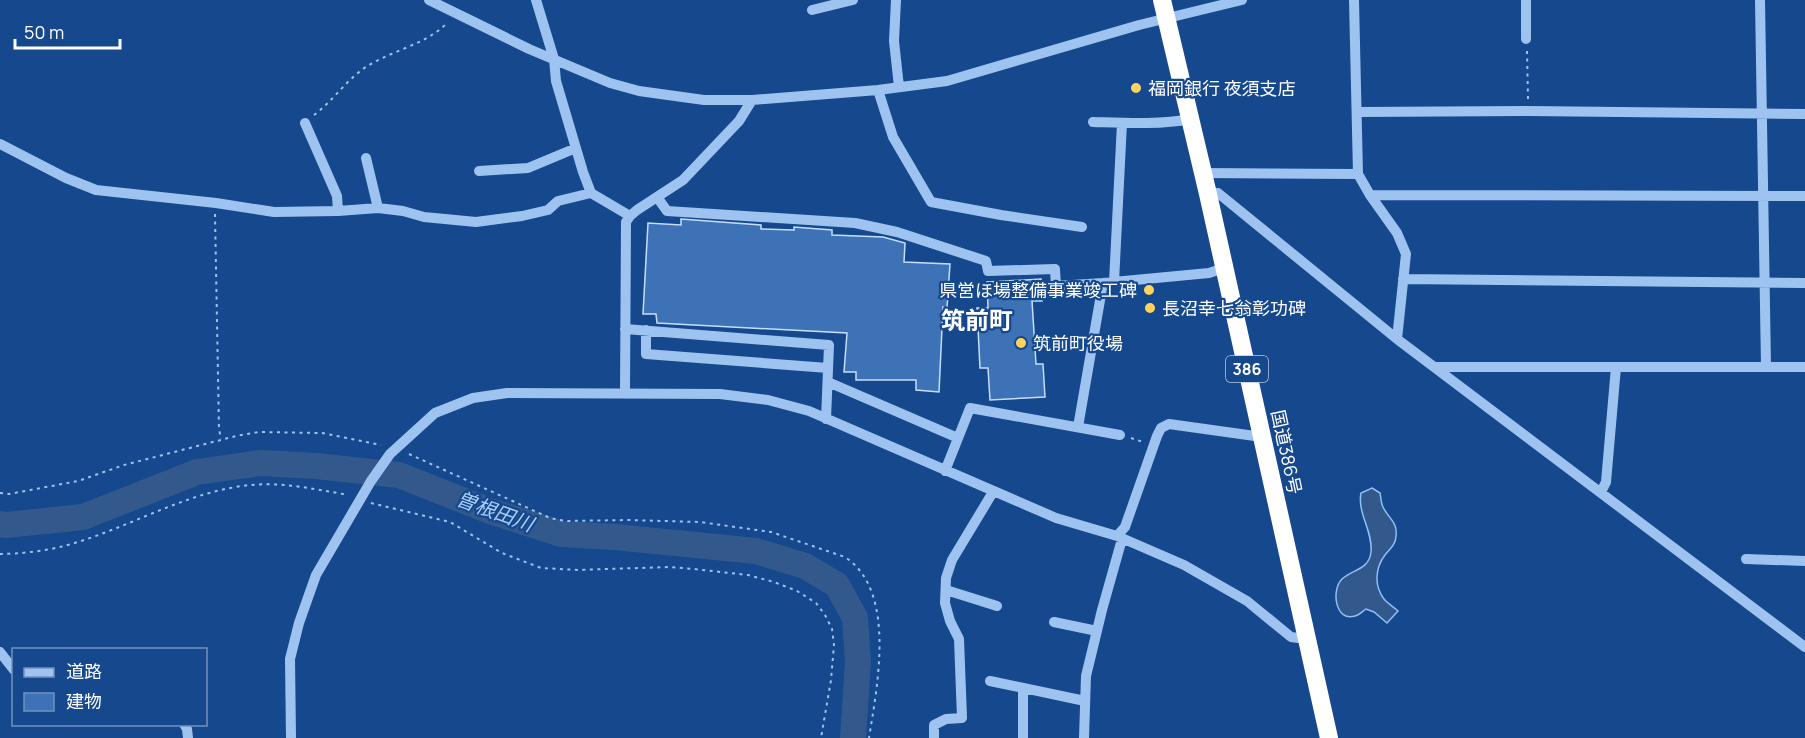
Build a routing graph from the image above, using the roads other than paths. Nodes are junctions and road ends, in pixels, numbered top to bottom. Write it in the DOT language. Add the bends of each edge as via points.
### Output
graph roads {
  1 [pos="429,0"];
  2 [pos="536,0"];
  3 [pos="854,0"];
  4 [pos="896,0"];
  5 [pos="1162,0"];
  6 [pos="1242,0"];
  7 [pos="1354,0"];
  8 [pos="1526,0"];
  9 [pos="1760,0"];
  10 [pos="812,10"];
  11 [pos="1166,19"];
  12 [pos="1526,39"];
  13 [pos="554,59"];
  14 [pos="899,87"];
  15 [pos="878,90"];
  16 [pos="752,100"];
  17 [pos="1358,112"];
  18 [pos="1763,114"];
  19 [pos="1805,114"];
  20 [pos="1191,119"];
  21 [pos="1094,122"];
  22 [pos="305,123"];
  23 [pos="1122,123"];
  24 [pos="0,144"];
  25 [pos="576,148"];
  26 [pos="366,158"];
  27 [pos="479,171"];
  28 [pos="1203,173"];
  29 [pos="1358,174"];
  30 [pos="591,193"];
  31 [pos="1208,194"];
  32 [pos="1370,195"];
  33 [pos="1764,196"];
  34 [pos="1805,196"];
  35 [pos="657,197"];
  36 [pos="378,208"];
  37 [pos="338,211"];
  38 [pos="630,216"];
  39 [pos="1082,227"];
  40 [pos="1224,268"];
  41 [pos="1404,279"];
  42 [pos="1108,282"];
  43 [pos="1765,283"];
  44 [pos="1805,283"];
  45 [pos="626,329"];
  46 [pos="646,330"];
  47 [pos="1397,339"];
  48 [pos="1434,367"];
  49 [pos="1616,367"];
  50 [pos="1766,367"];
  51 [pos="1805,367"];
  52 [pos="828,368"];
  53 [pos="828,382"];
  54 [pos="625,393"];
  55 [pos="826,419"];
  56 [pos="1078,427"];
  57 [pos="1120,435"];
  58 [pos="1262,437"];
  59 [pos="958,438"];
  60 [pos="945,471"];
  61 [pos="993,492"];
  62 [pos="1600,492"];
  63 [pos="1119,538"];
  64 [pos="1746,559"];
  65 [pos="1805,561"];
  66 [pos="946,590"];
  67 [pos="997,606"];
  68 [pos="1054,622"];
  69 [pos="1097,631"];
  70 [pos="1306,639"];
  71 [pos="1805,647"];
  72 [pos="0,652"];
  73 [pos="12,667"];
  74 [pos="990,681"];
  75 [pos="1023,689"];
  76 [pos="1085,701"];
  77 [pos="291,738"];
  78 [pos="934,738"];
  79 [pos="1023,738"];
  80 [pos="1084,738"];
  81 [pos="1329,738"];
  1 -- 13 [label="street"];
  2 -- 13 [label="street"];
  3 -- 10 [label="street"];
  4 -- 14 [label="street" via="894,41"];
  5 -- 11 [label="highway, 国道386号 / 386"];
  6 -- 11 [label="street"];
  7 -- 17 [label="street"];
  8 -- 12 [label="street"];
  9 -- 18 [label="street"];
  11 -- 14 [label="street" via="947,81"];
  11 -- 20 [label="highway, 国道386号 / 386"];
  13 -- 16 [label="street" via="639,91 704,100"];
  13 -- 25 [label="street" via="556,81"];
  14 -- 15 [label="street"];
  15 -- 16 [label="street"];
  15 -- 39 [label="street" via="893,137 931,202"];
  16 -- 35 [label="street" via="739,121 683,180"];
  17 -- 18 [label="street"];
  17 -- 29 [label="street"];
  18 -- 19 [label="street"];
  18 -- 33 [label="street"];
  20 -- 23 [label="street"];
  20 -- 28 [label="highway, 国道386号 / 386"];
  21 -- 23 [label="street"];
  22 -- 37 [label="street" via="337,196"];
  23 -- 42 [label="street"];
  24 -- 37 [label="street" via="96,190 274,212"];
  25 -- 27 [label="street" via="528,168"];
  25 -- 30 [label="street"];
  26 -- 36 [label="street"];
  28 -- 29 [label="street"];
  28 -- 31 [label="highway, 国道386号 / 386"];
  29 -- 32 [label="street"];
  30 -- 36 [label="street" via="558,201 548,210 476,222"];
  30 -- 38 [label="street"];
  31 -- 40 [label="highway, 国道386号 / 386"];
  31 -- 47 [label="street" via="1218,193"];
  32 -- 33 [label="street"];
  32 -- 41 [label="street" via="1397,233 1406,254"];
  33 -- 34 [label="street"];
  33 -- 43 [label="street"];
  35 -- 38 [label="street"];
  35 -- 42 [label="street" via="667,211 855,223 897,232 986,261 987,271 1054,269 1056,286"];
  36 -- 37 [label="street"];
  38 -- 45 [label="street" via="626,222"];
  40 -- 42 [label="street" via="1209,273"];
  40 -- 58 [label="highway, 国道386号 / 386"];
  41 -- 43 [label="street"];
  41 -- 47 [label="street"];
  42 -- 56 [label="street"];
  43 -- 44 [label="street"];
  43 -- 50 [label="street"];
  45 -- 46 [label="street"];
  45 -- 54 [label="street"];
  46 -- 52 [label="street" via="646,354"];
  46 -- 52 [label="street" via="829,345"];
  47 -- 48 [label="street"];
  48 -- 49 [label="street"];
  48 -- 62 [label="street"];
  49 -- 50 [label="street"];
  49 -- 62 [label="street" via="1606,482"];
  50 -- 51 [label="street"];
  52 -- 53 [label="street"];
  53 -- 55 [label="street"];
  53 -- 59 [label="street"];
  54 -- 55 [label="street" via="720,394 768,400"];
  54 -- 77 [label="street" via="507,393 473,398 435,413 393,451 359,499 316,575 290,659"];
  55 -- 60 [label="street"];
  56 -- 57 [label="street"];
  56 -- 59 [label="street" via="970,408"];
  58 -- 63 [label="street" via="1169,424 1161,428"];
  58 -- 70 [label="highway, 国道386号 / 386"];
  59 -- 60 [label="street"];
  60 -- 61 [label="street"];
  61 -- 63 [label="street"];
  61 -- 66 [label="street" via="952,560"];
  62 -- 71 [label="street"];
  63 -- 69 [label="street"];
  63 -- 70 [label="street" via="1184,565 1247,601 1291,637"];
  64 -- 65 [label="street"];
  66 -- 67 [label="street"];
  66 -- 78 [label="street" via="950,621 960,639 962,718 934,725"];
  68 -- 69 [label="street"];
  69 -- 76 [label="street" via="1086,676"];
  70 -- 81 [label="highway, 国道386号 / 386"];
  72 -- 73 [label="street"];
  74 -- 75 [label="street"];
  75 -- 76 [label="street"];
  75 -- 79 [label="street"];
  76 -- 80 [label="street"];
}
